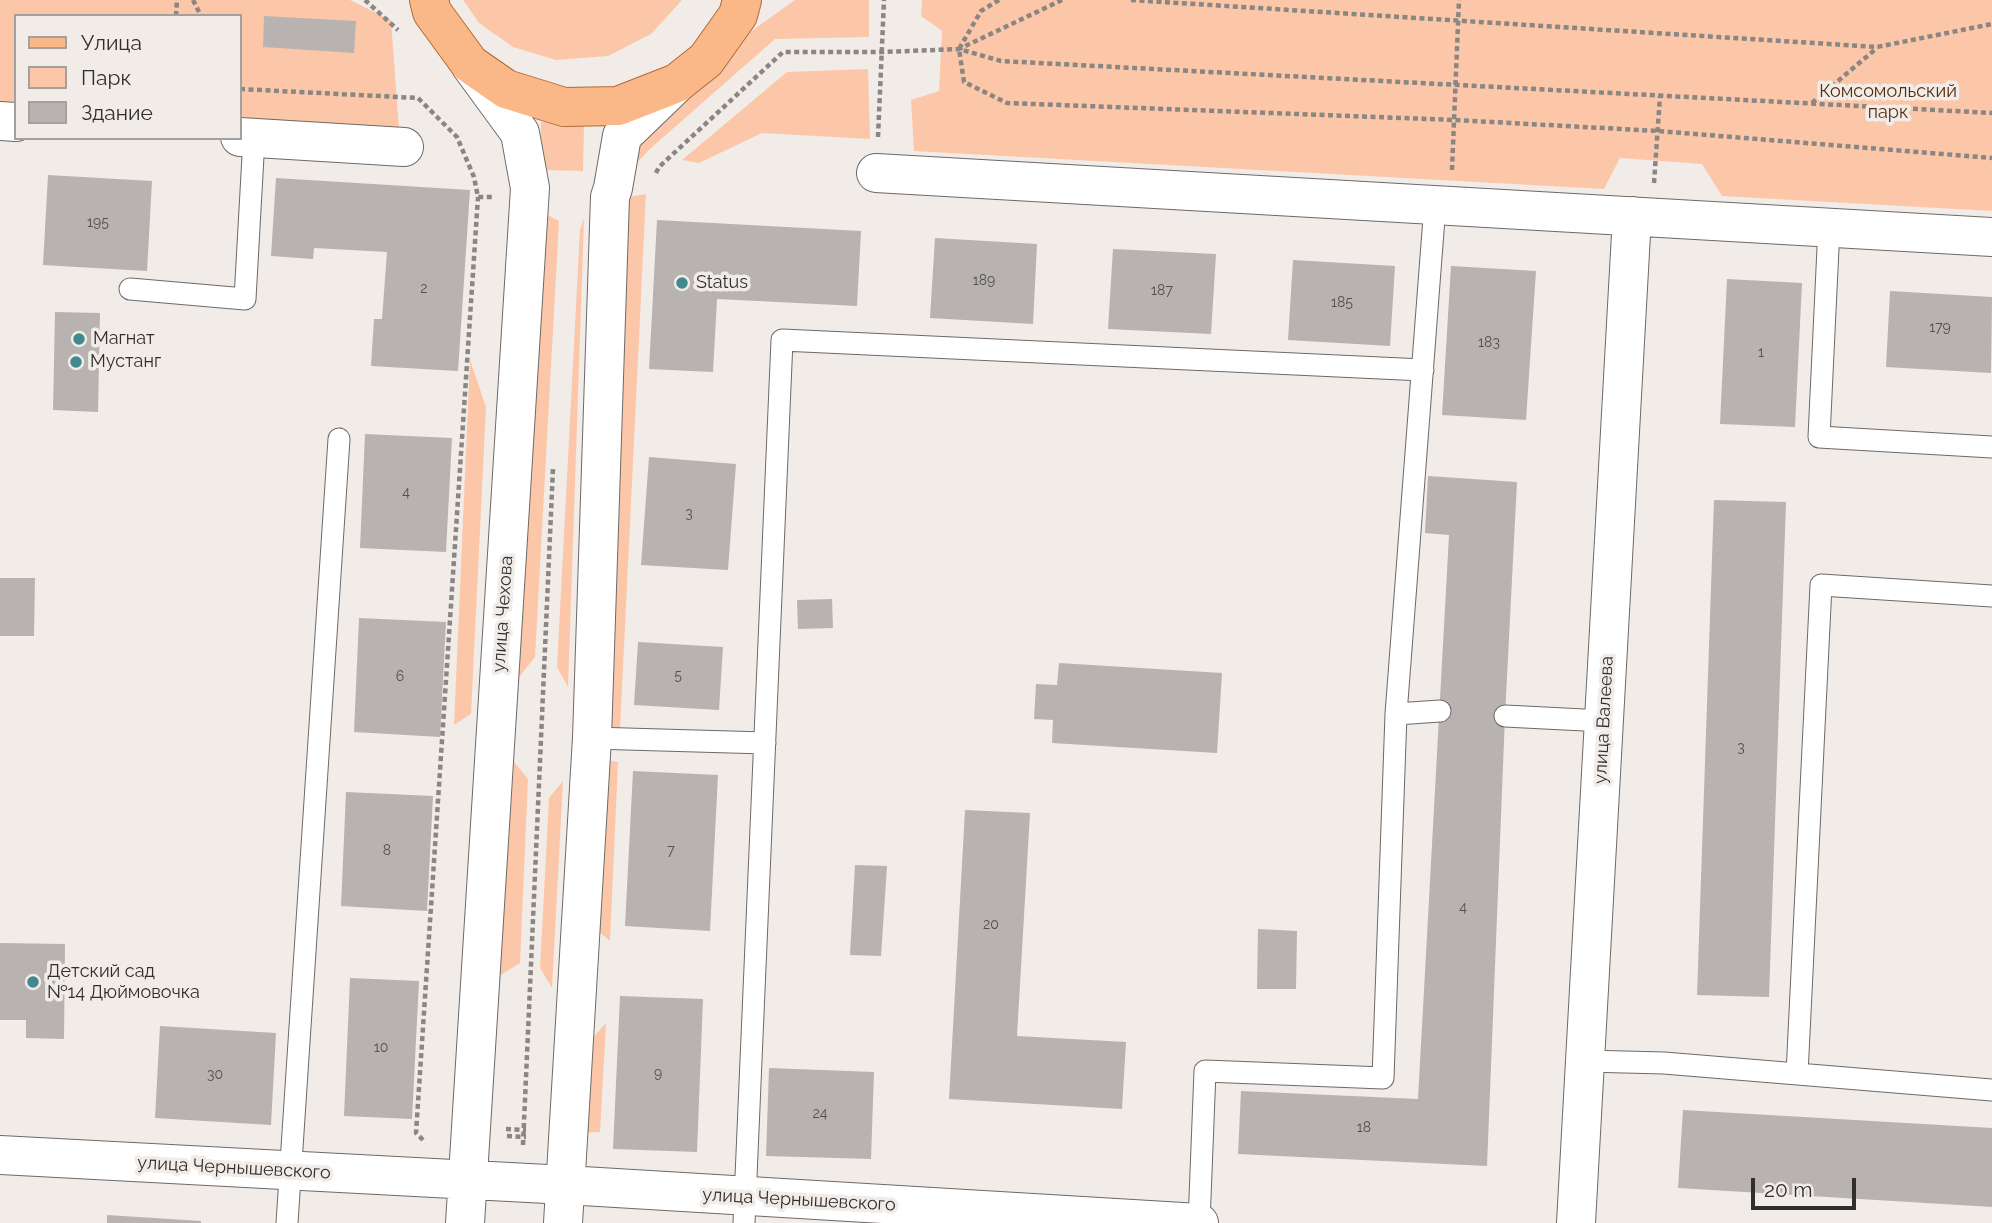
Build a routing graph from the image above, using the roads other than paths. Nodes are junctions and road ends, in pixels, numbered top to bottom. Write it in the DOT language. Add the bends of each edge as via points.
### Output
graph roads {
  1 [pos="742,0"];
  2 [pos="771,0"];
  3 [pos="424,4"];
  4 [pos="470,64"];
  5 [pos="691,71"];
  6 [pos="247,137"];
  7 [pos="404,147"];
  8 [pos="876,173"];
  9 [pos="1443,193"];
  10 [pos="1643,205"];
  11 [pos="1829,227"];
  12 [pos="1992,237"];
  13 [pos="130,289"];
  14 [pos="1423,370"];
  15 [pos="339,439"];
  16 [pos="1992,447"];
  17 [pos="1992,596"];
  18 [pos="1440,711"];
  19 [pos="1396,714"];
  20 [pos="1505,716"];
  21 [pos="1604,721"];
  22 [pos="592,737"];
  23 [pos="765,743"];
  24 [pos="1585,1060"];
  25 [pos="1797,1073"];
  26 [pos="1992,1090"];
  27 [pos="0,1155"];
  28 [pos="291,1171"];
  29 [pos="468,1181"];
  30 [pos="566,1185"];
  31 [pos="744,1210"];
  32 [pos="288,1223"];
  33 [pos="465,1223"];
  34 [pos="563,1223"];
  35 [pos="1199,1223"];
  36 [pos="1576,1223"];
  1 -- 5 [label="main road" via="738,15"];
  2 -- 5 [label="main road"];
  3 -- 4 [label="main road"];
  4 -- 5 [label="main road" via="506,89 564,107 618,106"];
  4 -- 29 [label="street, улица Чехова" via="520,133 530,188"];
  5 -- 22 [label="street" via="622,136 610,197"];
  6 -- 7 [label="street"];
  6 -- 13 [label="lane" via="246,299"];
  8 -- 9 [label="street"];
  9 -- 10 [label="street"];
  9 -- 14 [label="lane"];
  10 -- 11 [label="street"];
  10 -- 21 [label="street, улица Валеева"];
  11 -- 12 [label="street"];
  11 -- 16 [label="lane" via="1819,438"];
  14 -- 19 [label="lane"];
  14 -- 23 [label="lane" via="782,340"];
  15 -- 28 [label="lane"];
  17 -- 25 [label="lane" via="1821,585"];
  18 -- 19 [label="lane"];
  19 -- 35 [label="lane" via="1383,1078 1205,1071"];
  20 -- 21 [label="lane"];
  21 -- 24 [label="street, улица Валеева"];
  22 -- 23 [label="lane"];
  22 -- 30 [label="street"];
  23 -- 31 [label="lane"];
  24 -- 25 [label="lane"];
  24 -- 36 [label="street, улица Валеева"];
  25 -- 26 [label="lane"];
  27 -- 28 [label="street, улица Чернышевского"];
  28 -- 29 [label="street, улица Чернышевского"];
  28 -- 32 [label="lane"];
  29 -- 30 [label="street"];
  29 -- 33 [label="street, улица Чехова"];
  30 -- 31 [label="street, улица Чернышевского"];
  30 -- 34 [label="street"];
  31 -- 35 [label="street, улица Чернышевского"];
}
